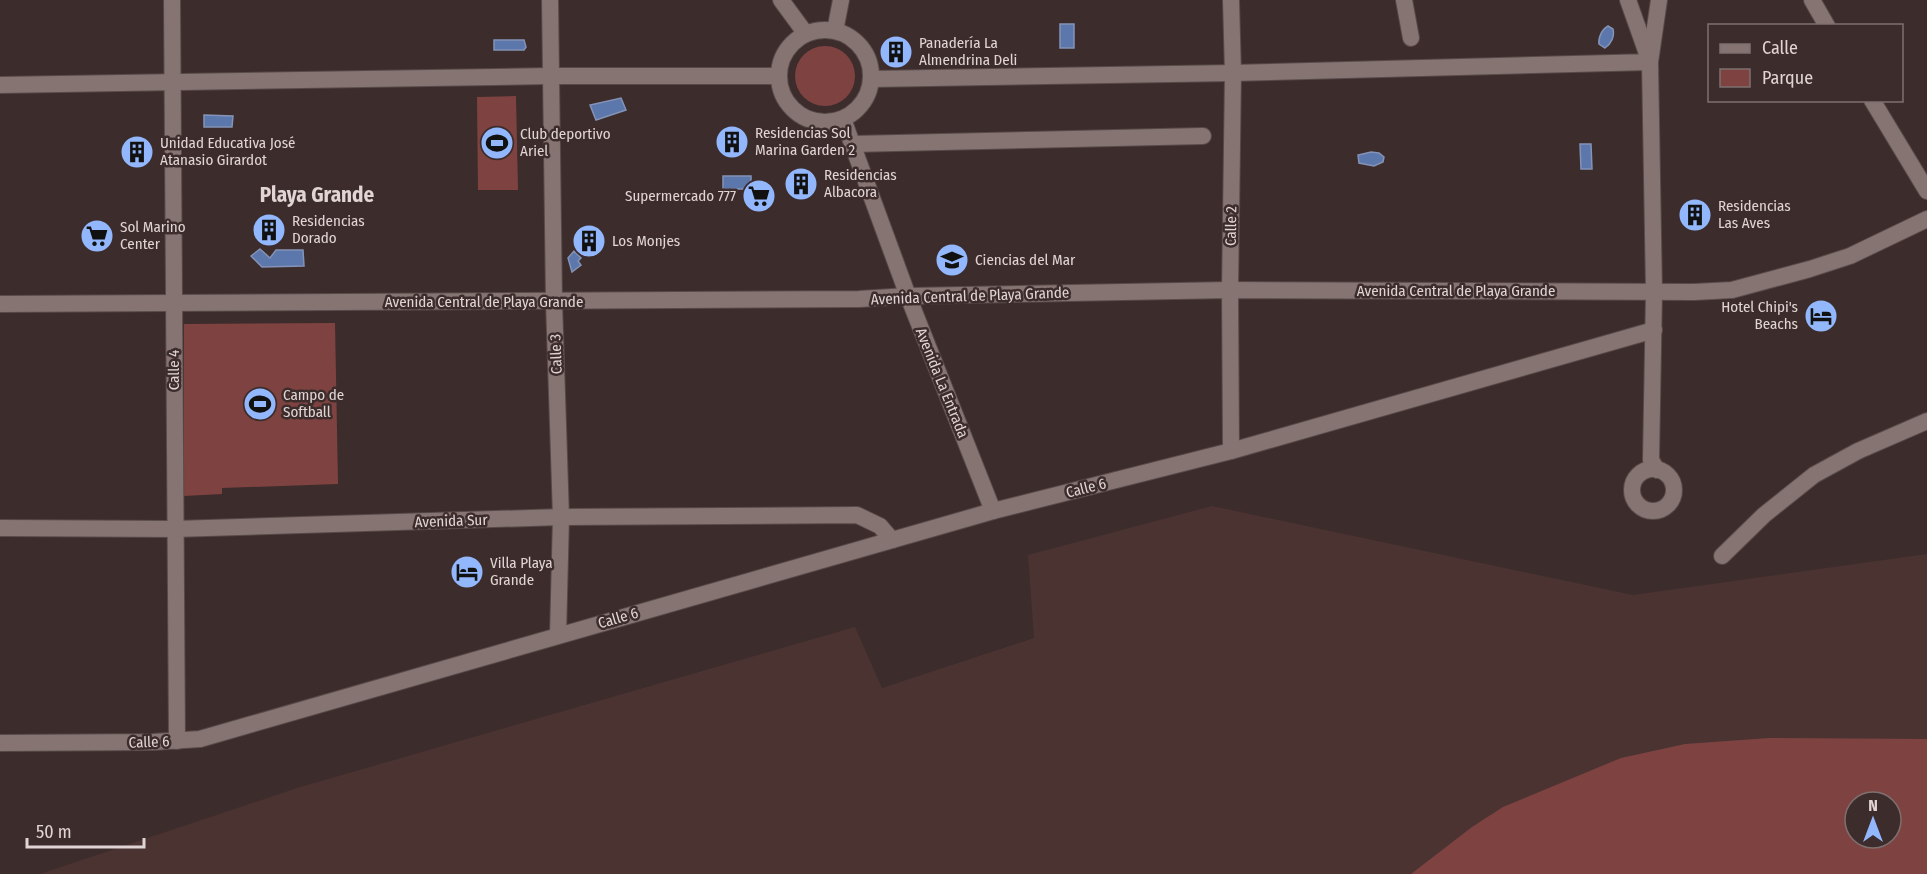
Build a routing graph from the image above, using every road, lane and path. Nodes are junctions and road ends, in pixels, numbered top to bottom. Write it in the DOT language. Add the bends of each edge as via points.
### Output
graph roads {
  1 [pos="172,0"];
  2 [pos="550,0"];
  3 [pos="781,0"];
  4 [pos="841,0"];
  5 [pos="1231,0"];
  6 [pos="1404,0"];
  7 [pos="1628,0"];
  8 [pos="1659,0"];
  9 [pos="1812,0"];
  10 [pos="1826,24"];
  11 [pos="835,31"];
  12 [pos="806,34"];
  13 [pos="1411,38"];
  14 [pos="1650,62"];
  15 [pos="1233,73"];
  16 [pos="550,76"];
  17 [pos="778,76"];
  18 [pos="872,79"];
  19 [pos="172,84"];
  20 [pos="0,85"];
  21 [pos="1873,102"];
  22 [pos="843,119"];
  23 [pos="1203,136"];
  24 [pos="852,144"];
  25 [pos="1927,191"];
  26 [pos="1927,219"];
  27 [pos="1230,290"];
  28 [pos="1654,292"];
  29 [pos="908,296"];
  30 [pos="554,302"];
  31 [pos="0,304"];
  32 [pos="174,304"];
  33 [pos="1654,330"];
  34 [pos="1927,422"];
  35 [pos="1231,451"];
  36 [pos="1657,470"];
  37 [pos="993,511"];
  38 [pos="561,517"];
  39 [pos="0,528"];
  40 [pos="175,529"];
  41 [pos="892,540"];
  42 [pos="1722,556"];
  43 [pos="558,635"];
  44 [pos="177,741"];
  45 [pos="0,743"];
  1 -- 19 [label="street, Calle 4"];
  2 -- 16 [label="street, Calle 3"];
  3 -- 12 [label="street"];
  4 -- 11 [label="street"];
  5 -- 15 [label="street, Calle 2"];
  6 -- 13 [label="street"];
  7 -- 14 [label="street"];
  8 -- 14 [label="street"];
  9 -- 10 [label="street"];
  11 -- 12 [label="street"];
  11 -- 18 [label="street" via="862,48 870,63"];
  12 -- 17 [label="street" via="786,51"];
  14 -- 15 [label="street"];
  14 -- 28 [label="street"];
  15 -- 18 [label="street"];
  15 -- 27 [label="street, Calle 2"];
  16 -- 17 [label="street"];
  16 -- 19 [label="street"];
  16 -- 30 [label="street, Calle 3"];
  17 -- 22 [label="street" via="788,105 799,115 828,123"];
  18 -- 22 [label="street" via="857,110"];
  19 -- 20 [label="street"];
  19 -- 32 [label="street, Calle 4"];
  21 -- 25 [label="street"];
  22 -- 24 [label="street, Avenida La Entrada"];
  23 -- 24 [label="street"];
  24 -- 29 [label="street, Avenida La Entrada"];
  26 -- 28 [label="street, Avenida Central de Playa Grande" via="1850,256 1766,282 1732,290"];
  27 -- 28 [label="street, Avenida Central de Playa Grande"];
  27 -- 29 [label="street, Avenida Central de Playa Grande"];
  27 -- 35 [label="street, Calle 2"];
  28 -- 33 [label="street"];
  29 -- 30 [label="street, Avenida Central de Playa Grande"];
  29 -- 37 [label="street, Avenida La Entrada"];
  30 -- 32 [label="street, Avenida Central de Playa Grande"];
  30 -- 38 [label="street, Calle 3"];
  31 -- 32 [label="street, Avenida Central de Playa Grande"];
  32 -- 40 [label="street, Calle 4"];
  33 -- 35 [label="street, Calle 6"];
  33 -- 36 [label="street" via="1651,460"];
  34 -- 42 [label="street" via="1858,451 1814,475 1764,515"];
  35 -- 37 [label="street, Calle 6"];
  37 -- 41 [label="street, Calle 6"];
  38 -- 40 [label="street, Avenida Sur"];
  38 -- 41 [label="street, Avenida Sur" via="856,515 880,526"];
  38 -- 43 [label="street, Calle 3"];
  39 -- 40 [label="street, Avenida Sur"];
  40 -- 44 [label="street, Calle 4"];
  41 -- 43 [label="street, Calle 6"];
  43 -- 44 [label="street, Calle 6" via="200,739"];
  44 -- 45 [label="street, Calle 6"];
}
